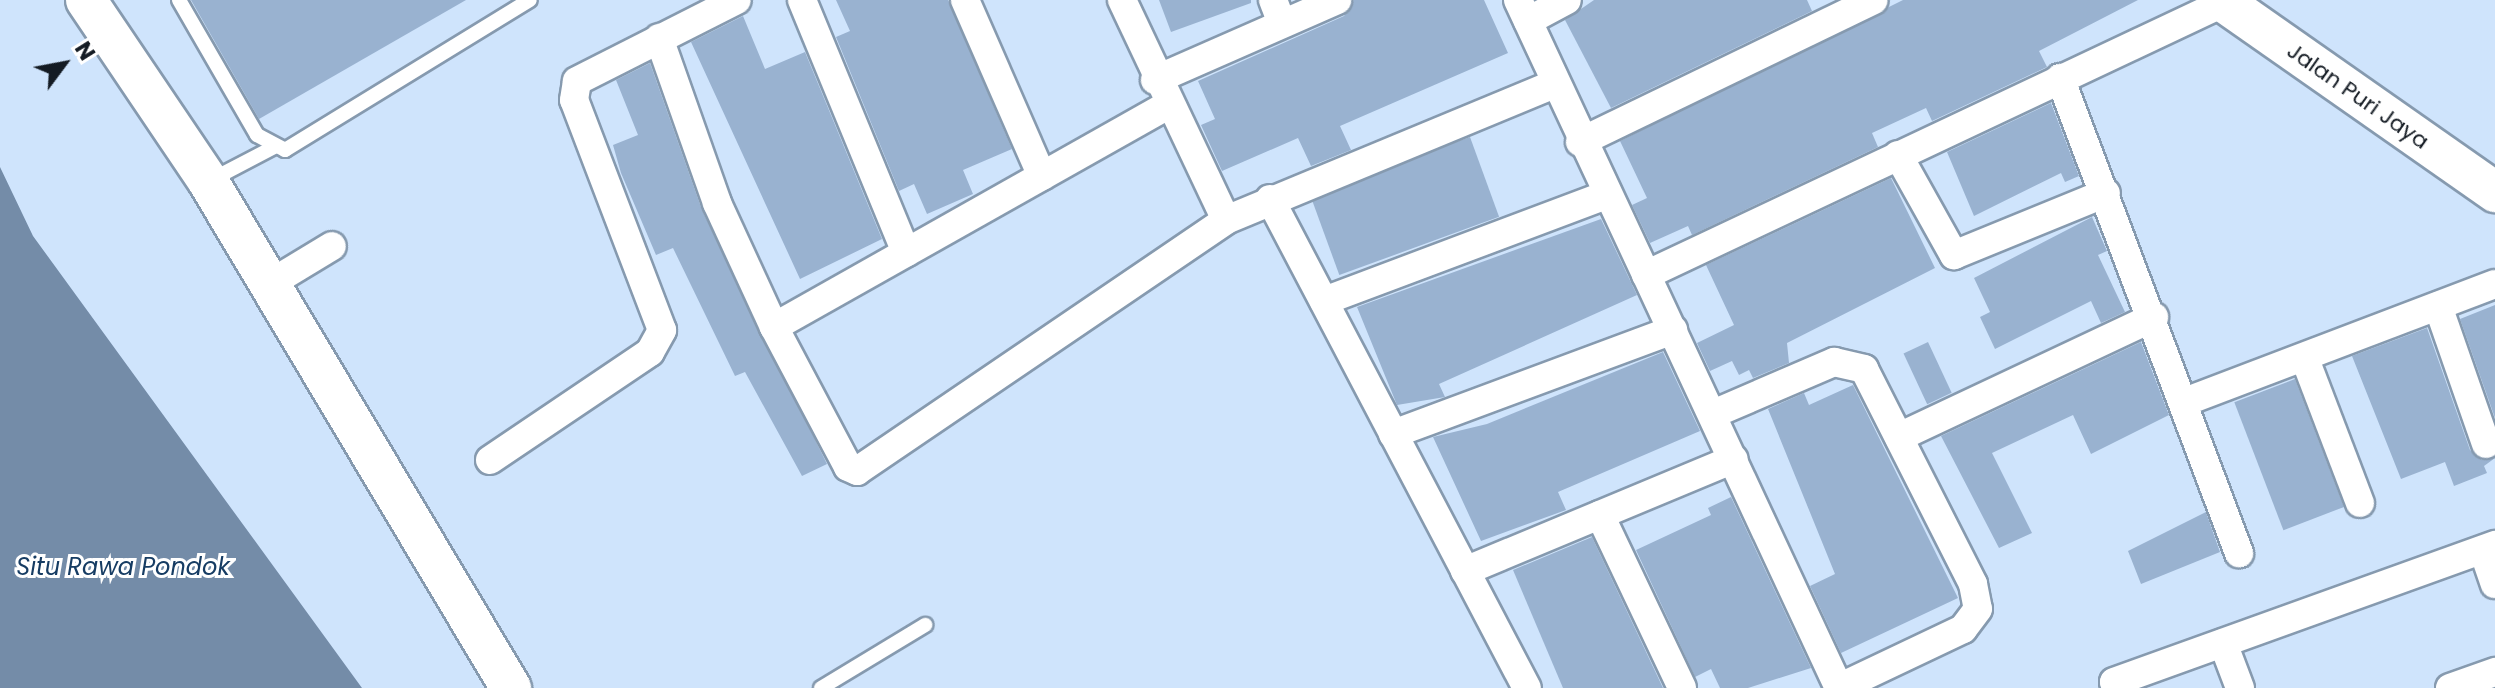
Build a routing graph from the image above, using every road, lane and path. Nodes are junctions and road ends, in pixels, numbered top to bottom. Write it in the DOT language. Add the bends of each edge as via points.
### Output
graph roads {
  1 [pos="86,0"];
  2 [pos="179,0"];
  3 [pos="530,0"];
  4 [pos="737,0"];
  5 [pos="802,0"];
  6 [pos="965,0"];
  7 [pos="1122,0"];
  8 [pos="1337,0"];
  9 [pos="1567,0"];
  10 [pos="1874,0"];
  11 [pos="2223,1"];
  12 [pos="1523,10"];
  13 [pos="1278,12"];
  14 [pos="659,38"];
  15 [pos="2060,78"];
  16 [pos="1556,83"];
  17 [pos="1161,92"];
  18 [pos="1580,142"];
  19 [pos="274,147"];
  20 [pos="1898,155"];
  21 [pos="1042,176"];
  22 [pos="208,181"];
  23 [pos="2495,192"];
  24 [pos="2106,193"];
  25 [pos="1606,195"];
  26 [pos="1270,199"];
  27 [pos="1226,220"];
  28 [pos="332,246"];
  29 [pos="906,252"];
  30 [pos="1646,275"];
  31 [pos="271,283"];
  32 [pos="2495,284"];
  33 [pos="1324,301"];
  34 [pos="2438,306"];
  35 [pos="2154,317"];
  36 [pos="774,327"];
  37 [pos="1673,330"];
  38 [pos="2305,359"];
  39 [pos="2187,401"];
  40 [pos="1713,414"];
  41 [pos="1393,434"];
  42 [pos="1899,437"];
  43 [pos="2486,444"];
  44 [pos="1734,459"];
  45 [pos="490,460"];
  46 [pos="2360,503"];
  47 [pos="1600,515"];
  48 [pos="2489,547"];
  49 [pos="2239,553"];
  50 [pos="1465,571"];
  51 [pos="2495,584"];
  52 [pos="925,625"];
  53 [pos="2223,643"];
  54 [pos="2495,672"];
  55 [pos="511,688"];
  56 [pos="821,688"];
  57 [pos="1527,688"];
  58 [pos="1682,688"];
  59 [pos="1839,688"];
  60 [pos="2116,688"];
  61 [pos="2240,688"];
  62 [pos="2450,688"];
  1 -- 22 [label="street"];
  2 -- 19 [label="lane" via="257,135"];
  3 -- 19 [label="lane" via="294,149"];
  4 -- 14 [label="street"];
  5 -- 29 [label="street"];
  6 -- 21 [label="street"];
  7 -- 17 [label="street"];
  8 -- 13 [label="street"];
  9 -- 12 [label="street"];
  10 -- 18 [label="street"];
  11 -- 15 [label="street"];
  11 -- 23 [label="street, Jalan Puri Jaya"];
  12 -- 16 [label="street"];
  13 -- 17 [label="street"];
  14 -- 36 [label="street" via="717,203"];
  14 -- 45 [label="street" via="585,72 574,100 662,330 650,352"];
  15 -- 20 [label="street"];
  15 -- 24 [label="street"];
  16 -- 18 [label="street"];
  16 -- 26 [label="street"];
  17 -- 21 [label="street"];
  17 -- 27 [label="street"];
  18 -- 25 [label="street"];
  19 -- 22 [label="lane"];
  20 -- 24 [label="street" via="1954,255"];
  20 -- 30 [label="street"];
  21 -- 29 [label="street"];
  22 -- 31 [label="street"];
  24 -- 35 [label="street"];
  25 -- 30 [label="street"];
  25 -- 33 [label="street"];
  26 -- 27 [label="street"];
  26 -- 33 [label="street"];
  27 -- 36 [label="street" via="857,471 848,467"];
  28 -- 31 [label="street"];
  29 -- 36 [label="street"];
  30 -- 37 [label="street"];
  31 -- 55 [label="street"];
  32 -- 34 [label="street"];
  33 -- 41 [label="street"];
  34 -- 38 [label="street"];
  34 -- 43 [label="street"];
  35 -- 39 [label="street"];
  35 -- 42 [label="street"];
  37 -- 40 [label="street"];
  37 -- 41 [label="street"];
  38 -- 39 [label="street"];
  38 -- 46 [label="street"];
  39 -- 49 [label="street"];
  40 -- 42 [label="street" via="1843,361 1864,369"];
  40 -- 44 [label="street"];
  41 -- 50 [label="street"];
  42 -- 59 [label="street" via="1969,574 1978,609 1963,629"];
  44 -- 47 [label="street"];
  44 -- 59 [label="street"];
  47 -- 50 [label="street"];
  47 -- 58 [label="street"];
  48 -- 51 [label="street"];
  48 -- 53 [label="street"];
  50 -- 57 [label="street"];
  52 -- 56 [label="lane"];
  53 -- 60 [label="street" via="2114,682"];
  53 -- 61 [label="street"];
  54 -- 62 [label="street"];
}
